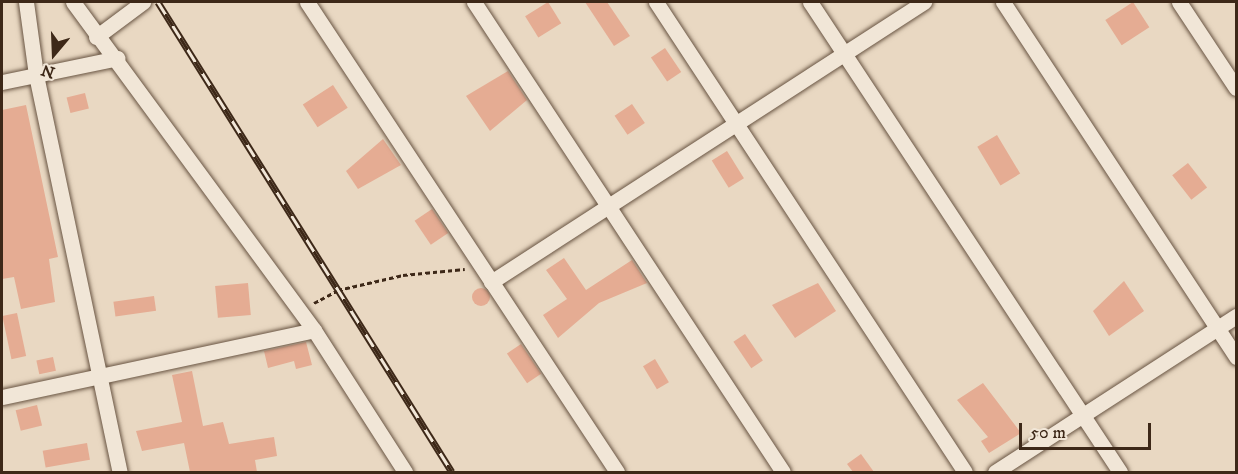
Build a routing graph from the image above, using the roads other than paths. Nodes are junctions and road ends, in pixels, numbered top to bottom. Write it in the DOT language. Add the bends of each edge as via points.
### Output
graph roads {
  1 [pos="27,2"];
  2 [pos="73,2"];
  3 [pos="143,2"];
  4 [pos="307,2"];
  5 [pos="474,2"];
  6 [pos="656,2"];
  7 [pos="810,2"];
  8 [pos="924,2"];
  9 [pos="1003,2"];
  10 [pos="1179,2"];
  11 [pos="96,38"];
  12 [pos="844,53"];
  13 [pos="118,58"];
  14 [pos="36,75"];
  15 [pos="2,82"];
  16 [pos="1236,88"];
  17 [pos="736,123"];
  18 [pos="608,206"];
  19 [pos="491,282"];
  20 [pos="1236,316"];
  21 [pos="1217,328"];
  22 [pos="314,330"];
  23 [pos="1236,357"];
  24 [pos="100,376"];
  25 [pos="2,397"];
  26 [pos="1083,416"];
  27 [pos="120,472"];
  28 [pos="405,472"];
  29 [pos="617,472"];
  30 [pos="783,472"];
  31 [pos="965,472"];
  32 [pos="995,472"];
  33 [pos="1120,472"];
  1 -- 14 [label="street"];
  2 -- 11 [label="street"];
  3 -- 11 [label="street"];
  4 -- 19 [label="street"];
  5 -- 18 [label="street"];
  6 -- 17 [label="street"];
  7 -- 12 [label="street"];
  8 -- 12 [label="street"];
  9 -- 21 [label="street"];
  10 -- 16 [label="street"];
  11 -- 13 [label="street"];
  12 -- 17 [label="street"];
  12 -- 26 [label="street"];
  13 -- 14 [label="street"];
  13 -- 22 [label="street"];
  14 -- 15 [label="street"];
  14 -- 24 [label="street"];
  17 -- 18 [label="street"];
  17 -- 31 [label="street"];
  18 -- 19 [label="street"];
  18 -- 30 [label="street"];
  19 -- 29 [label="street"];
  20 -- 21 [label="street"];
  21 -- 23 [label="street"];
  21 -- 26 [label="street"];
  22 -- 24 [label="street"];
  22 -- 28 [label="street"];
  24 -- 25 [label="street"];
  24 -- 27 [label="street"];
  26 -- 32 [label="street"];
  26 -- 33 [label="street"];
}
